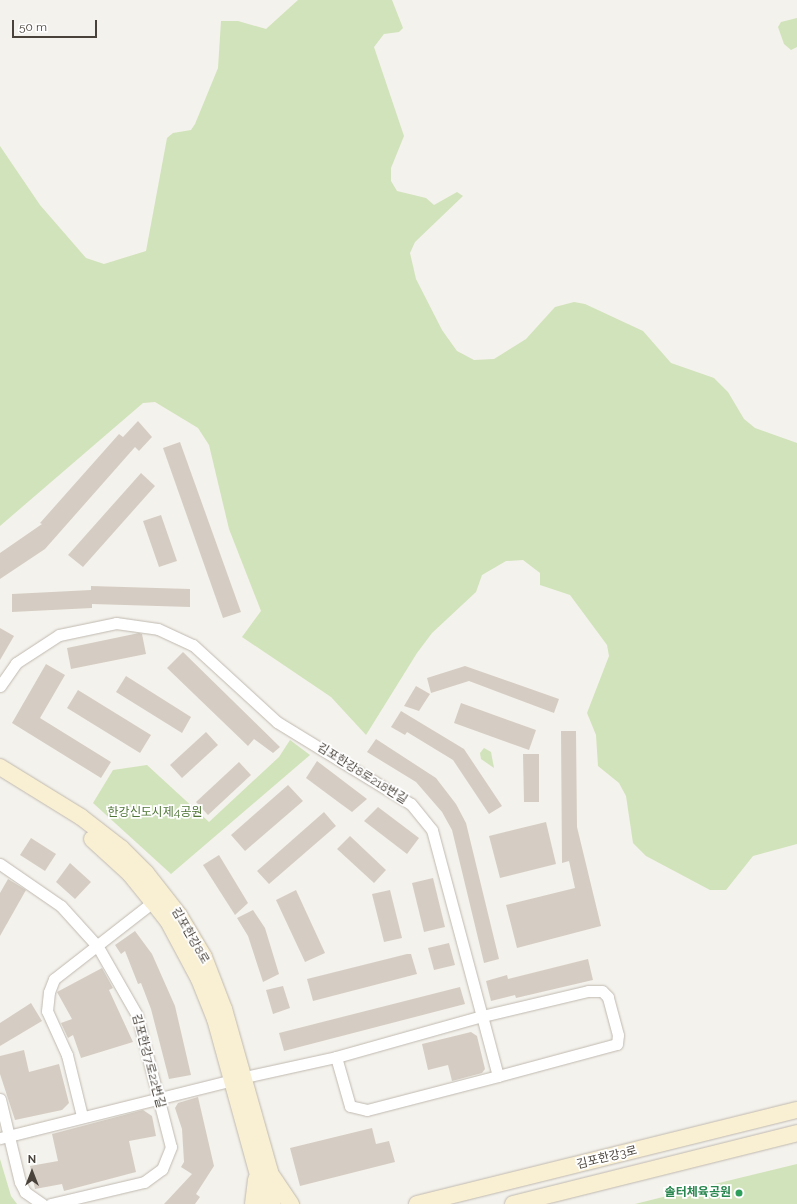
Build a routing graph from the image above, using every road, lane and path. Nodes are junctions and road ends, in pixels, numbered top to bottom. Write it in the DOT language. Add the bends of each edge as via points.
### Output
graph roads {
  1 [pos="0,686"];
  2 [pos="0,767"];
  3 [pos="0,780"];
  4 [pos="0,864"];
  5 [pos="158,898"];
  6 [pos="98,947"];
  7 [pos="482,1016"];
  8 [pos="336,1057"];
  9 [pos="498,1076"];
  10 [pos="238,1079"];
  11 [pos="158,1098"];
  12 [pos="0,1099"];
  13 [pos="797,1110"];
  14 [pos="82,1116"];
  15 [pos="797,1133"];
  16 [pos="4,1137"];
  17 [pos="263,1172"];
  18 [pos="42,1204"];
  19 [pos="52,1204"];
  20 [pos="253,1204"];
  21 [pos="267,1204"];
  22 [pos="273,1204"];
  23 [pos="292,1204"];
  24 [pos="417,1204"];
  25 [pos="513,1204"];
  1 -- 7 [label="street, 김포한강8로218번길" via="16,663 35,648 60,635 85,628 116,623 140,625 177,635 193,645 277,722 411,804 432,830"];
  2 -- 5 [label="street, 김포한강8로" via="81,817 121,848"];
  3 -- 5 [label="street, 김포한강8로" via="101,845"];
  4 -- 6 [label="street, 김포한강7로22번길" via="61,906"];
  5 -- 6 [label="street"];
  5 -- 10 [label="street, 김포한강8로" via="204,957"];
  6 -- 11 [label="street, 김포한강7로22번길" via="137,1015"];
  6 -- 14 [label="street" via="54,979 46,1002 67,1055"];
  7 -- 8 [label="street"];
  7 -- 9 [label="street, 김포한강8로218번길"];
  7 -- 9 [label="street" via="588,991 602,991 608,997 618,1035 617,1044"];
  8 -- 9 [label="street" via="350,1106 357,1110"];
  8 -- 10 [label="street"];
  10 -- 11 [label="street"];
  10 -- 17 [label="street, 김포한강8로"];
  11 -- 14 [label="street"];
  11 -- 19 [label="street, 김포한강7로22번길" via="171,1147 162,1169 155,1176 144,1182"];
  12 -- 16 [label="street"];
  13 -- 24 [label="street, 김포한강3로"];
  14 -- 16 [label="street"];
  15 -- 25 [label="street, 김포한강3로"];
  16 -- 18 [label="street" via="25,1192"];
  17 -- 20 [label="street"];
  17 -- 21 [label="street, 김포한강8로"];
  17 -- 22 [label="street, 김포한강8로"];
  17 -- 23 [label="street"];
}
